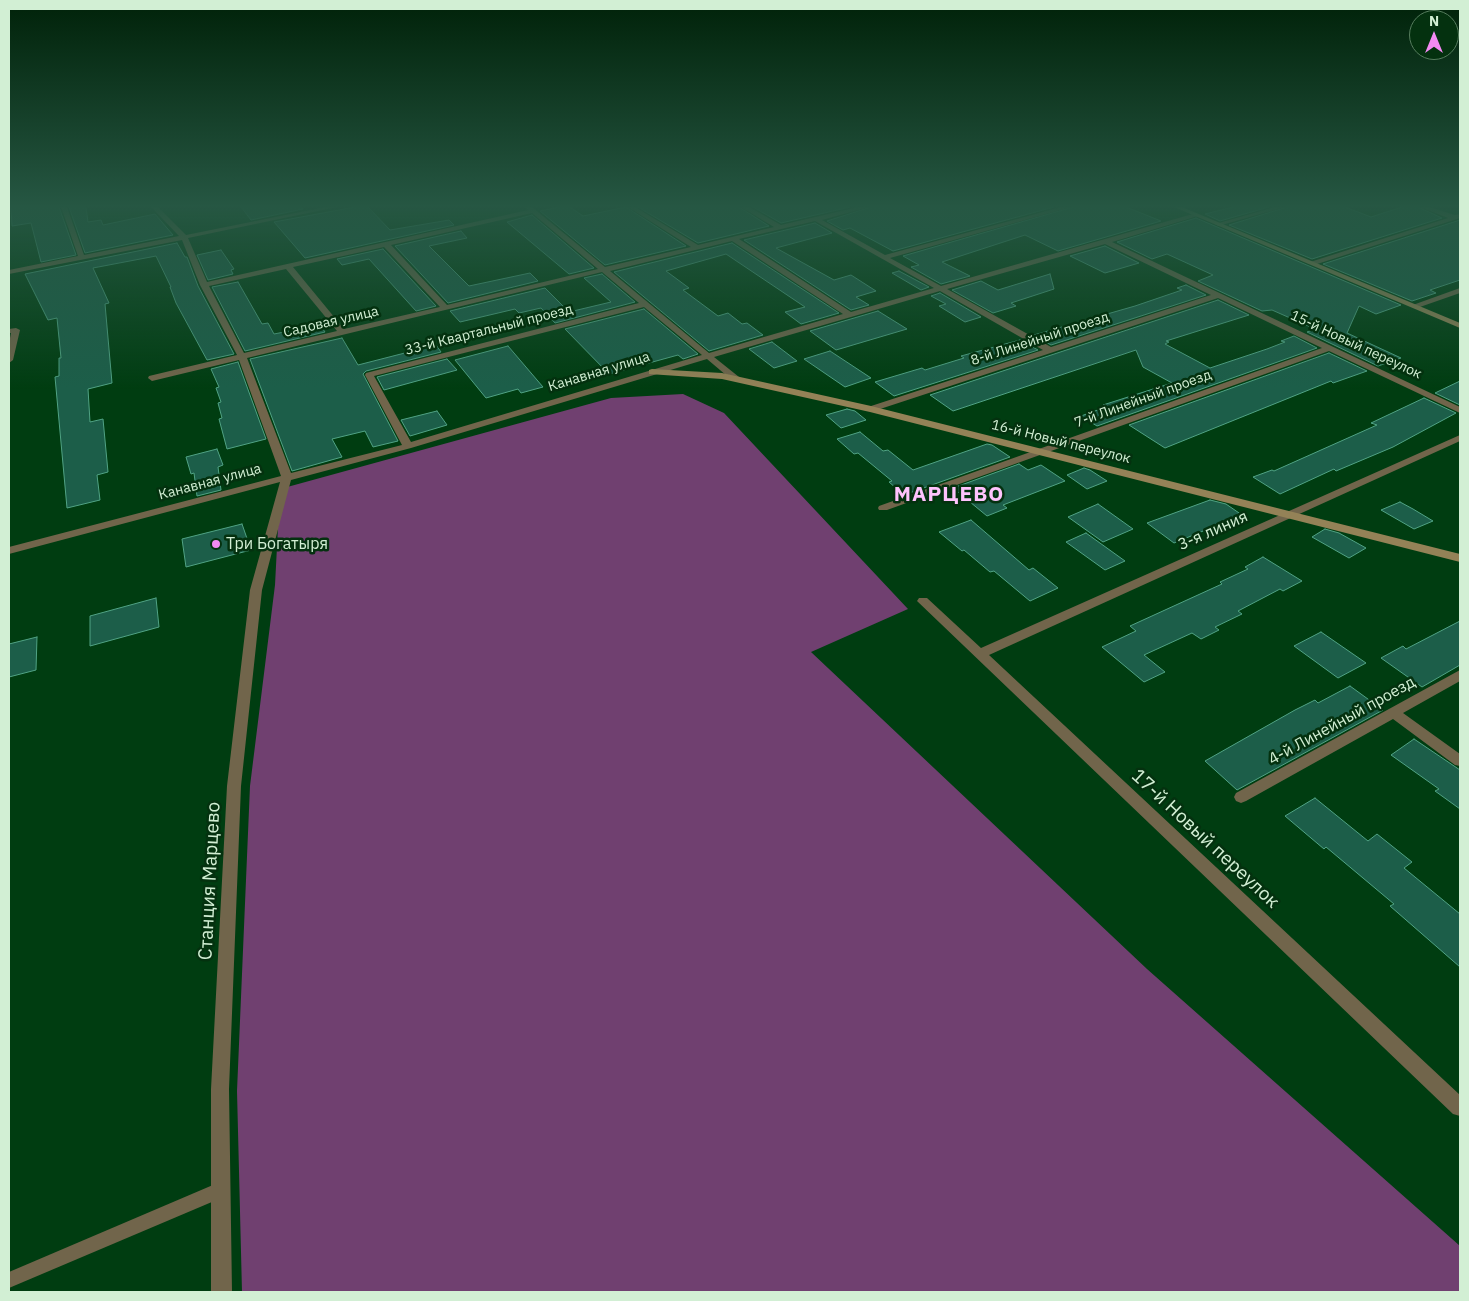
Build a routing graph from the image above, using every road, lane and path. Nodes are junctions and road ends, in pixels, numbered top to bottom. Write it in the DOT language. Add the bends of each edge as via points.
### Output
graph roads {
  1 [pos="289,267"];
  2 [pos="31,268"];
  3 [pos="197,268"];
  4 [pos="286,268"];
  5 [pos="408,268"];
  6 [pos="607,268"];
  7 [pos="778,268"];
  8 [pos="903,268"];
  9 [pos="1014,268"];
  10 [pos="1161,268"];
  11 [pos="1322,268"];
  12 [pos="602,269"];
  13 [pos="9,272"];
  14 [pos="204,285"];
  15 [pos="941,289"];
  16 [pos="1460,290"];
  17 [pos="1218,295"];
  18 [pos="645,304"];
  19 [pos="1414,306"];
  20 [pos="446,308"];
  21 [pos="850,315"];
  22 [pos="1460,326"];
  23 [pos="9,331"];
  24 [pos="343,334"];
  25 [pos="1329,348"];
  26 [pos="1050,350"];
  27 [pos="242,356"];
  28 [pos="708,356"];
  29 [pos="9,360"];
  30 [pos="652,372"];
  31 [pos="152,378"];
  32 [pos="736,379"];
  33 [pos="871,408"];
  34 [pos="1460,410"];
  35 [pos="1460,438"];
  36 [pos="408,446"];
  37 [pos="1040,451"];
  38 [pos="287,477"];
  39 [pos="883,508"];
  40 [pos="1291,514"];
  41 [pos="9,550"];
  42 [pos="1460,558"];
  43 [pos="923,601"];
  44 [pos="980,654"];
  45 [pos="1460,675"];
  46 [pos="1393,712"];
  47 [pos="1460,761"];
  48 [pos="1241,797"];
  49 [pos="1460,1107"];
  50 [pos="220,1190"];
  51 [pos="9,1280"];
  52 [pos="221,1292"];
  1 -- 24 [label="street"];
  2 -- 13 [label="street"];
  3 -- 14 [label="street"];
  4 -- 14 [label="street"];
  5 -- 20 [label="street"];
  6 -- 12 [label="street, Садовая улица"];
  7 -- 21 [label="street"];
  8 -- 15 [label="street"];
  9 -- 15 [label="street, Канавная улица"];
  10 -- 17 [label="street, 15-й Новый переулок"];
  11 -- 19 [label="street"];
  12 -- 18 [label="street"];
  12 -- 20 [label="street, Садовая улица"];
  14 -- 27 [label="street"];
  15 -- 21 [label="street, Канавная улица"];
  15 -- 26 [label="street"];
  16 -- 19 [label="street"];
  17 -- 25 [label="street, 15-й Новый переулок"];
  17 -- 26 [label="street, 8-й Линейный проезд"];
  18 -- 28 [label="street"];
  18 -- 36 [label="street, 33-й Квартальный проезд" via="368,375"];
  19 -- 22 [label="street"];
  20 -- 24 [label="street, Садовая улица"];
  21 -- 28 [label="street, Канавная улица"];
  23 -- 29 [label="street" via="16,330"];
  24 -- 27 [label="street, Садовая улица"];
  25 -- 34 [label="street, 15-й Новый переулок"];
  25 -- 37 [label="street, 7-й Линейный проезд"];
  26 -- 33 [label="street, 8-й Линейный проезд"];
  27 -- 31 [label="street, Садовая улица"];
  27 -- 38 [label="street"];
  28 -- 30 [label="street, Канавная улица"];
  28 -- 32 [label="street"];
  30 -- 32 [label="street, 16-й Новый переулок"];
  30 -- 36 [label="street, Канавная улица"];
  32 -- 33 [label="street, 16-й Новый переулок"];
  33 -- 37 [label="street, 16-й Новый переулок"];
  35 -- 40 [label="street, 3-я линия"];
  36 -- 38 [label="street, Канавная улица"];
  37 -- 39 [label="street, 7-й Линейный проезд"];
  37 -- 40 [label="street, 16-й Новый переулок"];
  38 -- 41 [label="street, Канавная улица"];
  38 -- 50 [label="street, Станция Марцево" via="256,590 234,786 220,1089"];
  40 -- 42 [label="street, 16-й Новый переулок"];
  40 -- 44 [label="street, 3-я линия"];
  43 -- 44 [label="street, 17-й Новый переулок"];
  44 -- 49 [label="street, 17-й Новый переулок"];
  45 -- 46 [label="street, 4-й Линейный проезд"];
  46 -- 47 [label="street"];
  46 -- 48 [label="street, 4-й Линейный проезд"];
  50 -- 51 [label="lane"];
  50 -- 52 [label="street, Станция Марцево"];
}
